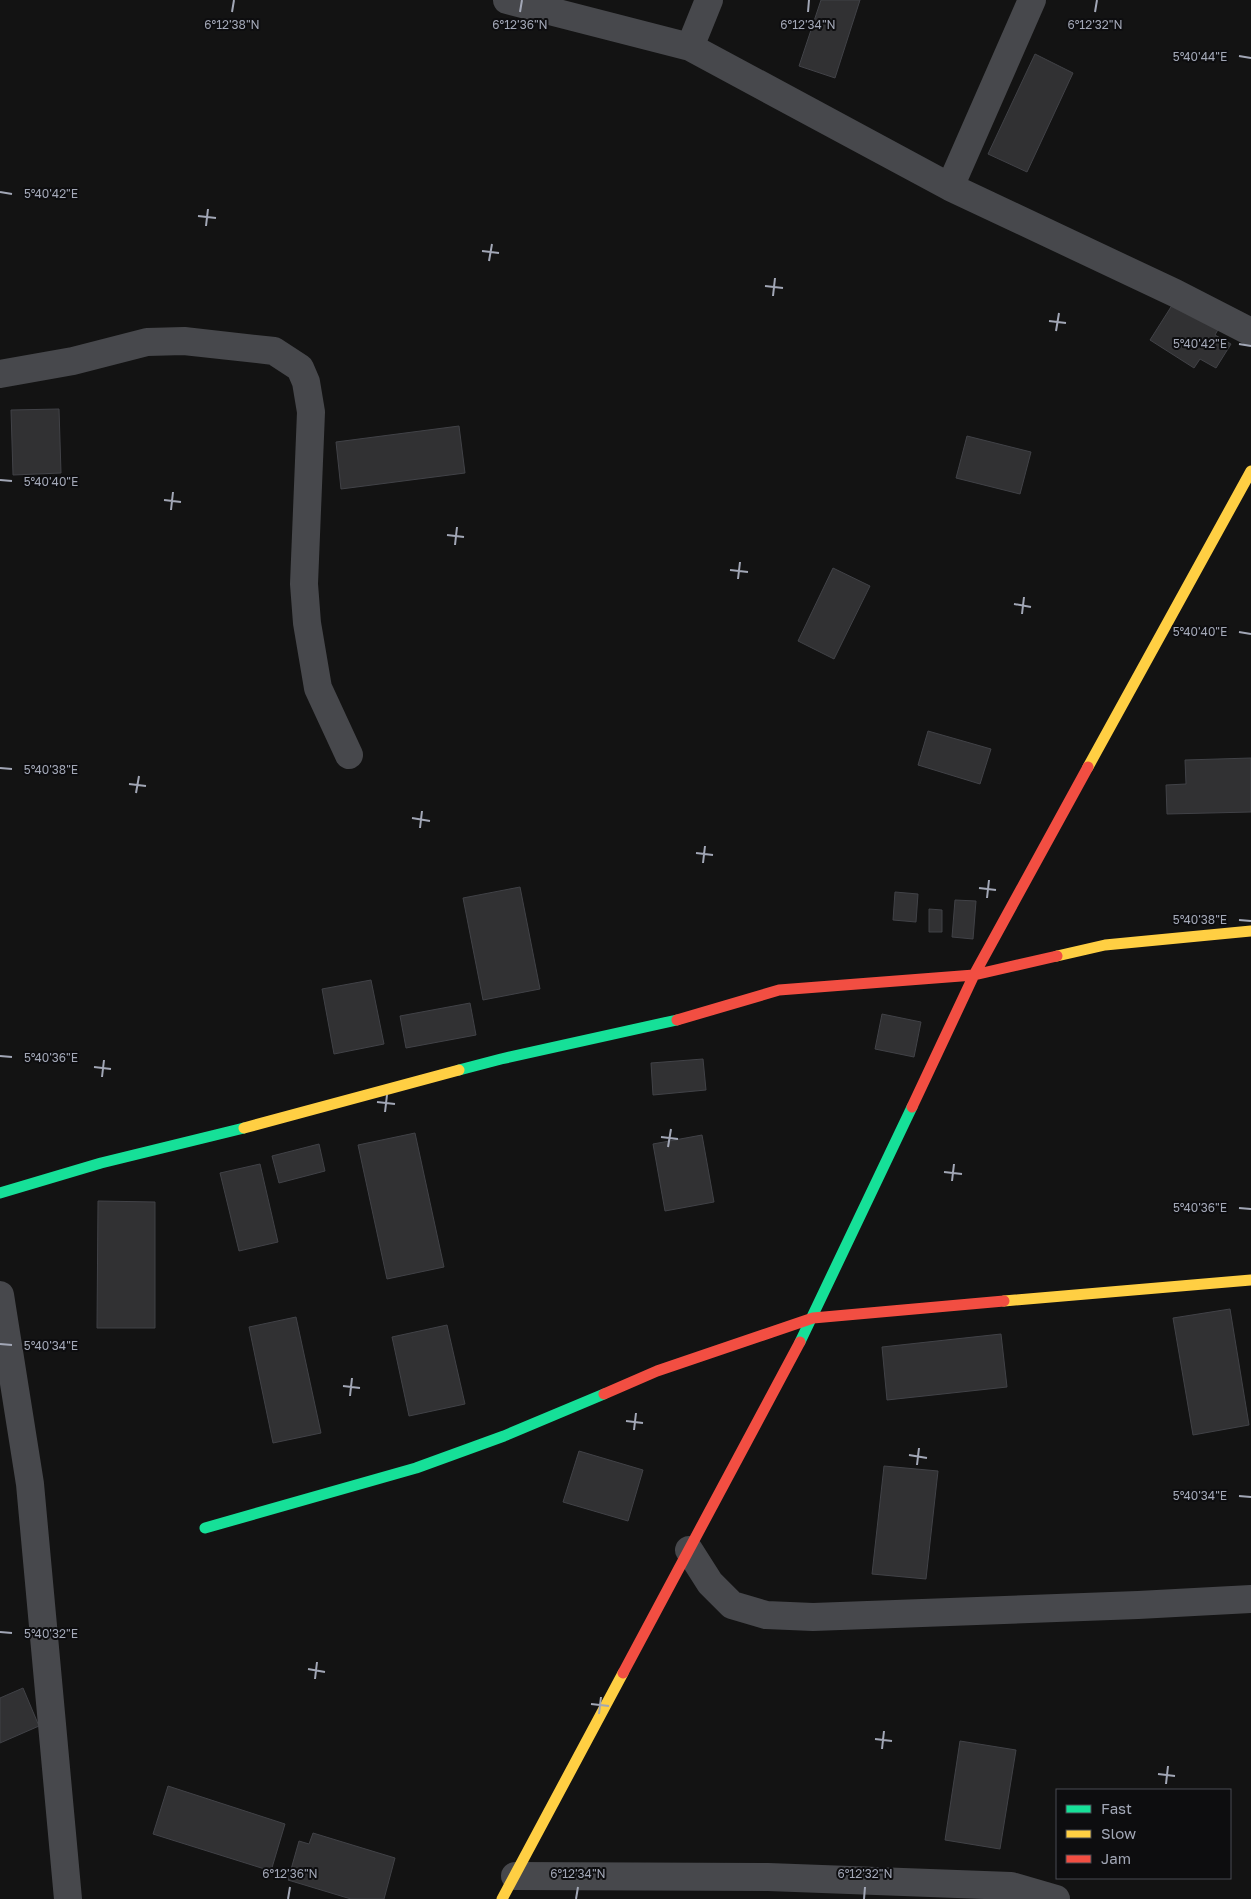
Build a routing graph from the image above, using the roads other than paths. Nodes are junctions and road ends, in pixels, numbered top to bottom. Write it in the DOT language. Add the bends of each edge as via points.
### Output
graph roads {
  1 [pos="507,0"];
  2 [pos="709,0"];
  3 [pos="1032,0"];
  4 [pos="690,47"];
  5 [pos="950,186"];
  6 [pos="1251,332"];
  7 [pos="0,374"];
  8 [pos="1251,471"];
  9 [pos="349,755"];
  10 [pos="1251,931"];
  11 [pos="974,975"];
  12 [pos="0,1193"];
  13 [pos="1251,1280"];
  14 [pos="0,1295"];
  15 [pos="813,1318"];
  16 [pos="206,1528"];
  17 [pos="689,1550"];
  18 [pos="1251,1599"];
  19 [pos="509,1888"];
  20 [pos="68,1899"];
  21 [pos="1056,1899"];
  1 -- 4 [label="street"];
  2 -- 4 [label="street"];
  3 -- 5 [label="street"];
  4 -- 5 [label="street"];
  5 -- 6 [label="street"];
  7 -- 9 [label="street" via="73,361 147,342 184,341 274,351 300,368 312,412 304,584 307,623 318,688"];
  8 -- 11 [label="street"];
  10 -- 11 [label="street" via="1105,945"];
  11 -- 12 [label="street" via="779,990 676,1020 501,1059 101,1163"];
  11 -- 15 [label="street"];
  13 -- 15 [label="street"];
  14 -- 20 [label="street" via="30,1484"];
  15 -- 16 [label="street" via="657,1371 504,1436 416,1468"];
  15 -- 17 [label="street"];
  17 -- 18 [label="street" via="710,1583 732,1605 766,1615 823,1616"];
  17 -- 19 [label="street"];
  19 -- 21 [label="street" via="768,1876 1011,1886"];
}
